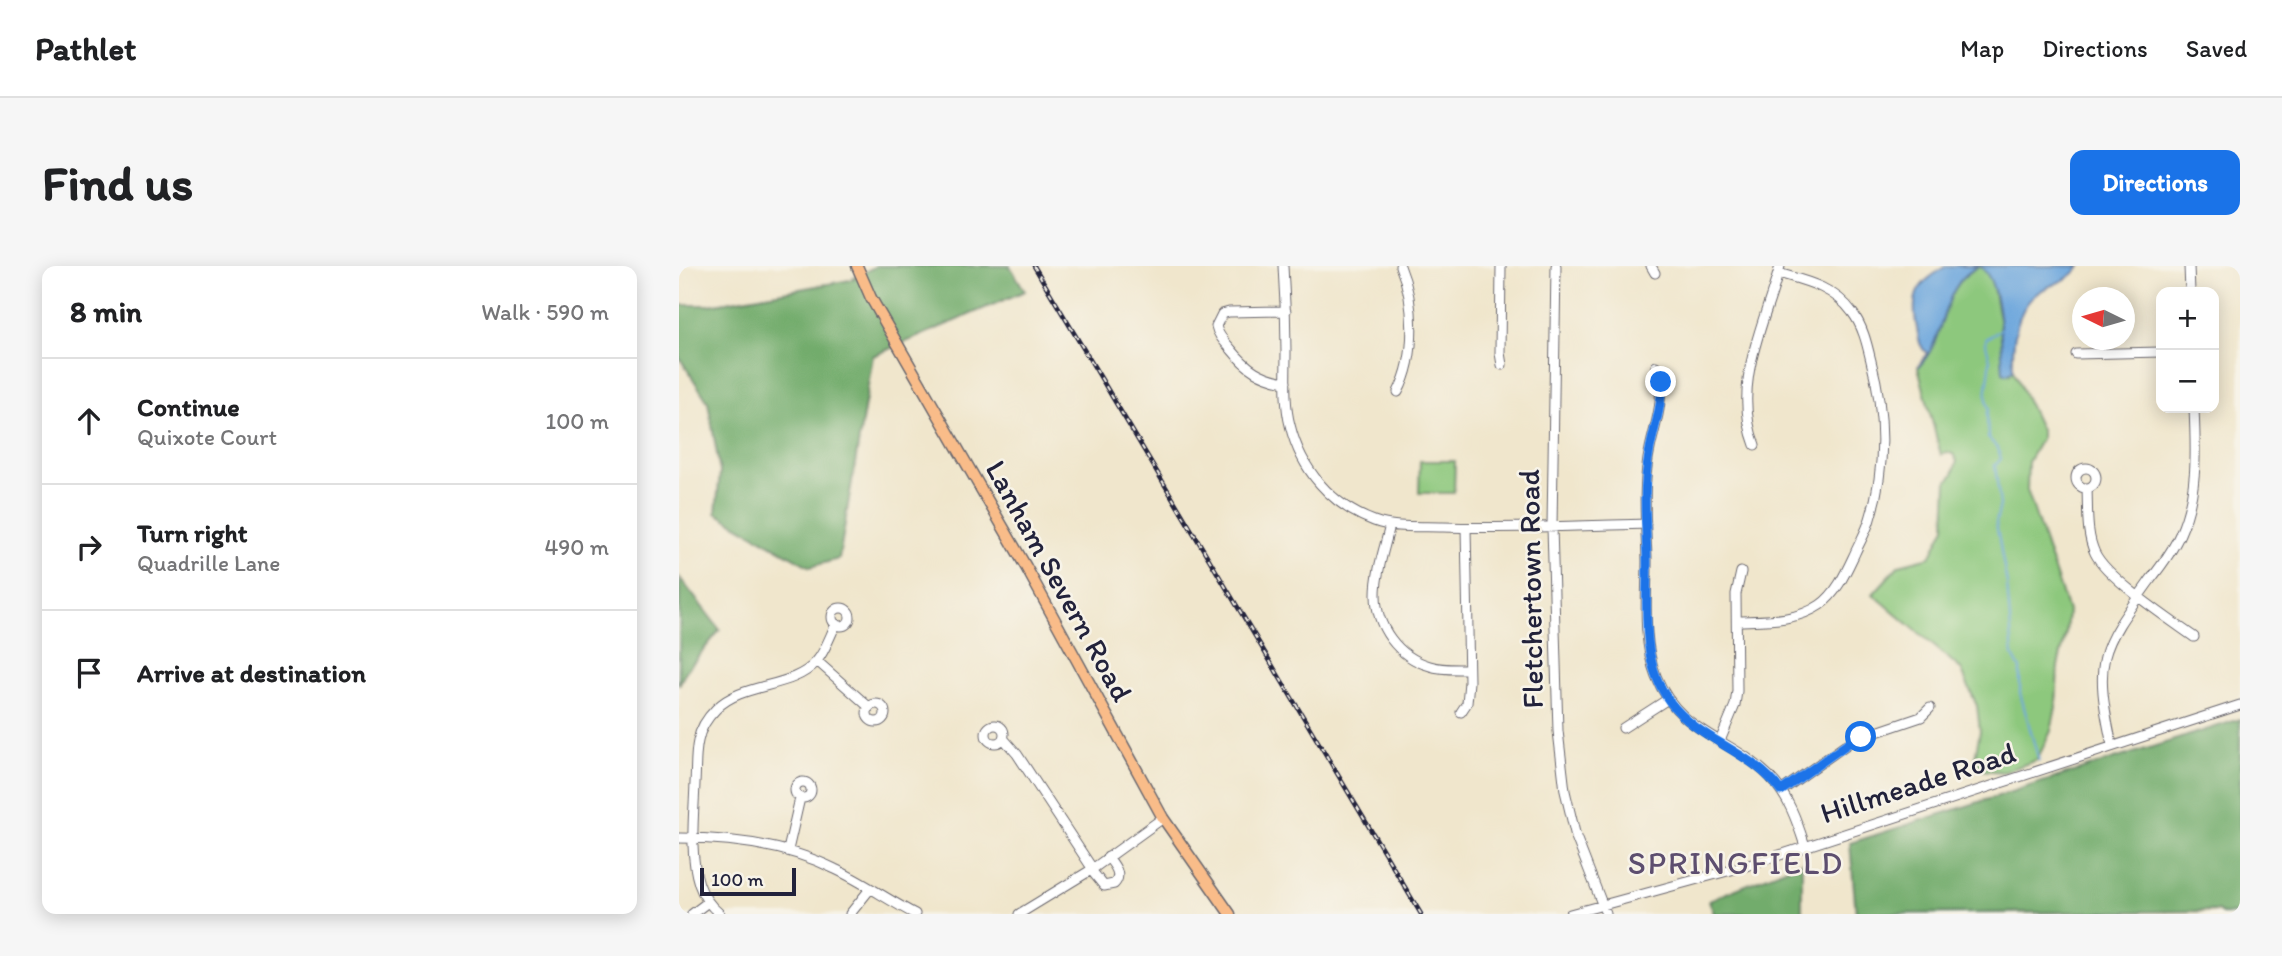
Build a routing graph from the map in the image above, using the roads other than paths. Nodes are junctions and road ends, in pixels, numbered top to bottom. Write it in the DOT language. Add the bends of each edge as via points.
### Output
graph roads {
  1 [pos="857,266"];
  2 [pos="1283,266"];
  3 [pos="1400,266"];
  4 [pos="1501,266"];
  5 [pos="1556,266"];
  6 [pos="2189,266"];
  7 [pos="1779,269"];
  8 [pos="2190,287"];
  9 [pos="1286,311"];
  10 [pos="2156,352"];
  11 [pos="2076,354"];
  12 [pos="1502,365"];
  13 [pos="1657,366"];
  14 [pos="1286,382"];
  15 [pos="1398,392"];
  16 [pos="2194,413"];
  17 [pos="1755,445"];
  18 [pos="2087,489"];
  19 [pos="1646,524"];
  20 [pos="1390,526"];
  21 [pos="1552,527"];
  22 [pos="1466,528"];
  23 [pos="1741,572"];
  24 [pos="2139,596"];
  25 [pos="1737,621"];
  26 [pos="836,624"];
  27 [pos="2194,637"];
  28 [pos="817,661"];
  29 [pos="1468,668"];
  30 [pos="1668,699"];
  31 [pos="2240,705"];
  32 [pos="869,707"];
  33 [pos="1930,708"];
  34 [pos="1461,712"];
  35 [pos="1623,728"];
  36 [pos="1003,738"];
  37 [pos="1720,741"];
  38 [pos="2112,746"];
  39 [pos="1781,791"];
  40 [pos="800,798"];
  41 [pos="1163,818"];
  42 [pos="679,838"];
  43 [pos="694,838"];
  44 [pos="1805,846"];
  45 [pos="788,850"];
  46 [pos="1108,857"];
  47 [pos="1091,869"];
  48 [pos="870,889"];
  49 [pos="708,902"];
  50 [pos="1604,909"];
  51 [pos="692,914"];
  52 [pos="720,914"];
  53 [pos="850,914"];
  54 [pos="915,914"];
  55 [pos="1019,914"];
  56 [pos="1230,914"];
  57 [pos="1570,914"];
  1 -- 41 [label="main road, Lanham Severn Road"];
  2 -- 9 [label="street"];
  3 -- 15 [label="street" via="1411,323 1405,376"];
  4 -- 12 [label="street"];
  5 -- 21 [label="street, Fletchertown Road"];
  6 -- 8 [label="street"];
  7 -- 17 [label="street" via="1749,368 1748,420"];
  7 -- 25 [label="street" via="1832,292 1857,318 1878,389 1882,462 1870,520 1829,598 1792,618"];
  9 -- 14 [label="street"];
  9 -- 14 [label="street" via="1229,312 1222,314 1216,326 1247,368"];
  10 -- 11 [label="street"];
  13 -- 19 [label="street" via="1661,404 1647,461"];
  14 -- 20 [label="street" via="1290,426 1310,472 1349,508"];
  16 -- 24 [label="street" via="2195,468 2189,512 2176,543"];
  18 -- 24 [label="street" via="2095,552 2109,572"];
  19 -- 21 [label="street"];
  19 -- 30 [label="street" via="1649,647 1656,677"];
  20 -- 22 [label="street"];
  20 -- 29 [label="street" via="1376,587 1382,626 1414,660 1432,667"];
  21 -- 22 [label="street"];
  21 -- 50 [label="street, Fletchertown Road" via="1560,756 1576,837"];
  22 -- 29 [label="street"];
  23 -- 25 [label="street"];
  24 -- 27 [label="street"];
  24 -- 38 [label="street" via="2110,640 2102,666 2101,691"];
  25 -- 37 [label="street" via="1735,705"];
  26 -- 28 [label="street"];
  28 -- 32 [label="street"];
  28 -- 43 [label="street" via="793,677 734,696 711,714 697,746"];
  29 -- 34 [label="street" via="1467,704"];
  30 -- 35 [label="street"];
  30 -- 37 [label="street" via="1688,722"];
  31 -- 38 [label="street, Hillmeade Road"];
  33 -- 39 [label="street" via="1921,717 1853,740"];
  36 -- 47 [label="street"];
  37 -- 39 [label="street" via="1766,774"];
  38 -- 44 [label="street, Hillmeade Road"];
  39 -- 44 [label="street"];
  40 -- 45 [label="street"];
  41 -- 46 [label="street"];
  41 -- 56 [label="main road, Lanham Severn Road"];
  42 -- 43 [label="street"];
  43 -- 45 [label="street"];
  43 -- 49 [label="street" via="696,875"];
  44 -- 50 [label="street, Hillmeade Road"];
  45 -- 48 [label="street"];
  46 -- 47 [label="street"];
  46 -- 47 [label="street" via="1118,873 1114,884 1104,886"];
  47 -- 55 [label="street"];
  48 -- 53 [label="street"];
  48 -- 54 [label="street"];
  49 -- 51 [label="street"];
  49 -- 52 [label="street"];
  50 -- 57 [label="street, Hillmeade Road"];
}
